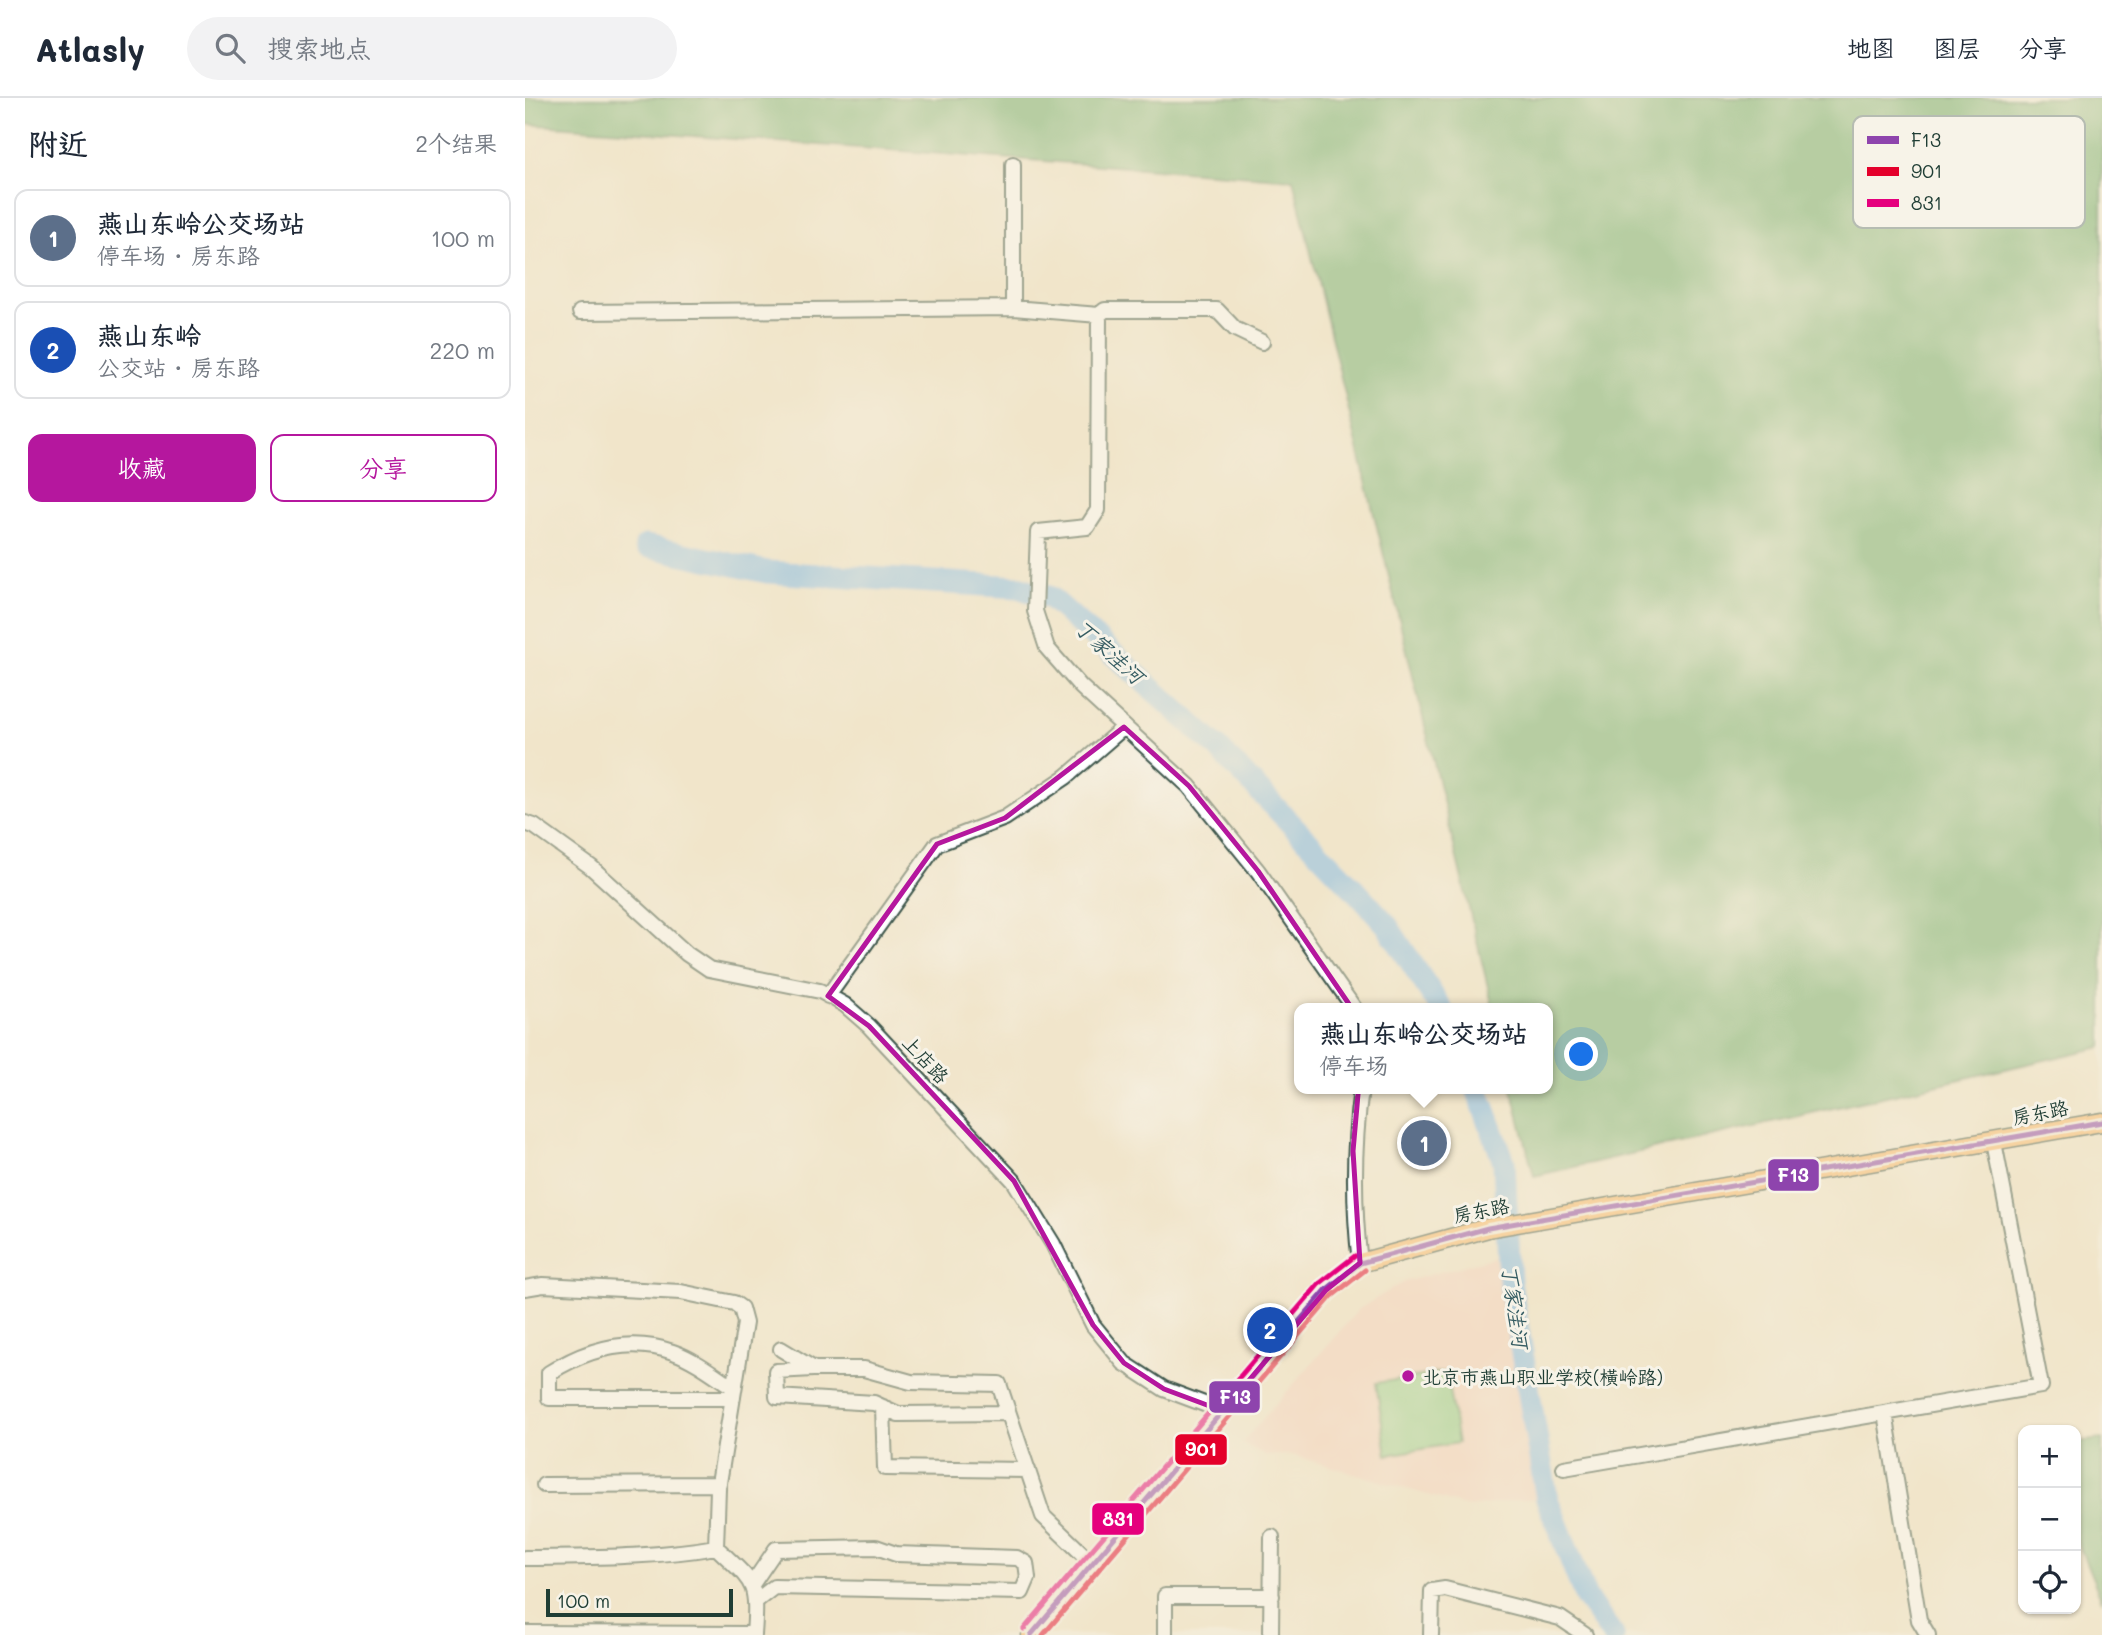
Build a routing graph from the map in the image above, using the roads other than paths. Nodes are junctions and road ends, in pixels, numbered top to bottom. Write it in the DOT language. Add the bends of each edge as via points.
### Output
graph roads {
  1 [pos="1013,164"];
  2 [pos="1013,308"];
  3 [pos="580,312"];
  4 [pos="1100,315"];
  5 [pos="1262,342"];
  6 [pos="1125,727"];
  7 [pos="525,823"];
  8 [pos="828,996"];
  9 [pos="1350,1003"];
  10 [pos="1360,1094"];
  11 [pos="2102,1122"];
  12 [pos="1994,1142"];
  13 [pos="1360,1263"];
  14 [pos="525,1288"];
  15 [pos="781,1349"];
  16 [pos="814,1369"];
  17 [pos="734,1393"];
  18 [pos="883,1407"];
  19 [pos="1223,1411"];
  20 [pos="1009,1413"];
  21 [pos="1885,1413"];
  22 [pos="1564,1468"];
  23 [pos="1028,1470"];
  24 [pos="719,1484"];
  25 [pos="544,1485"];
  26 [pos="1272,1536"];
  27 [pos="716,1547"];
  28 [pos="525,1558"];
  29 [pos="1092,1563"];
  30 [pos="753,1583"];
  31 [pos="1272,1596"];
  32 [pos="756,1601"];
  33 [pos="525,1633"];
  34 [pos="754,1635"];
  35 [pos="1031,1635"];
  36 [pos="1165,1635"];
  37 [pos="1271,1635"];
  38 [pos="1431,1635"];
  39 [pos="1585,1635"];
  40 [pos="1928,1635"];
  1 -- 2 [label="street"];
  2 -- 3 [label="street"];
  2 -- 4 [label="street"];
  4 -- 5 [label="street" via="1105,310 1217,310 1235,329"];
  4 -- 6 [label="street" via="1098,510 1087,527 1038,532 1035,611 1047,648"];
  6 -- 8 [label="street" via="1066,777 1005,818 937,844"];
  6 -- 9 [label="street" via="1188,786 1258,872"];
  7 -- 8 [label="street, 上店路" via="591,867 709,969 807,986"];
  8 -- 19 [label="street, 上店路" via="869,1026 1014,1181 1053,1244 1093,1325 1124,1363 1164,1389"];
  10 -- 13 [label="street" via="1353,1151"];
  11 -- 12 [label="main road, 房东路"];
  12 -- 13 [label="main road, 房东路" via="1488,1228"];
  12 -- 21 [label="street" via="2041,1386"];
  13 -- 19 [label="main road, 房东路" via="1326,1290"];
  14 -- 17 [label="street" via="543,1284 681,1292 734,1303 741,1308 745,1323"];
  15 -- 16 [label="street"];
  16 -- 18 [label="street" via="776,1371 777,1397"];
  16 -- 20 [label="street" via="864,1369 911,1382 999,1384"];
  17 -- 17 [label="street" via="674,1352 630,1345 572,1358 549,1373 549,1398"];
  17 -- 24 [label="street"];
  18 -- 20 [label="street" via="898,1414"];
  18 -- 23 [label="street" via="885,1468"];
  19 -- 29 [label="main road, 房东路"];
  20 -- 23 [label="street"];
  21 -- 22 [label="street"];
  21 -- 40 [label="street" via="1919,1620"];
  23 -- 29 [label="street" via="1044,1516"];
  24 -- 25 [label="street"];
  24 -- 27 [label="street"];
  26 -- 31 [label="street"];
  27 -- 28 [label="street" via="683,1553"];
  27 -- 30 [label="street"];
  29 -- 35 [label="main road, 房东路"];
  30 -- 32 [label="street"];
  30 -- 32 [label="street" via="776,1549 876,1547 897,1554 1017,1558 1026,1563 1028,1578 1022,1592 774,1587"];
  31 -- 36 [label="street" via="1165,1596"];
  31 -- 37 [label="street"];
  32 -- 34 [label="street"];
  33 -- 34 [label="street"];
  38 -- 39 [label="street" via="1432,1591 1445,1589 1560,1618"];
}
